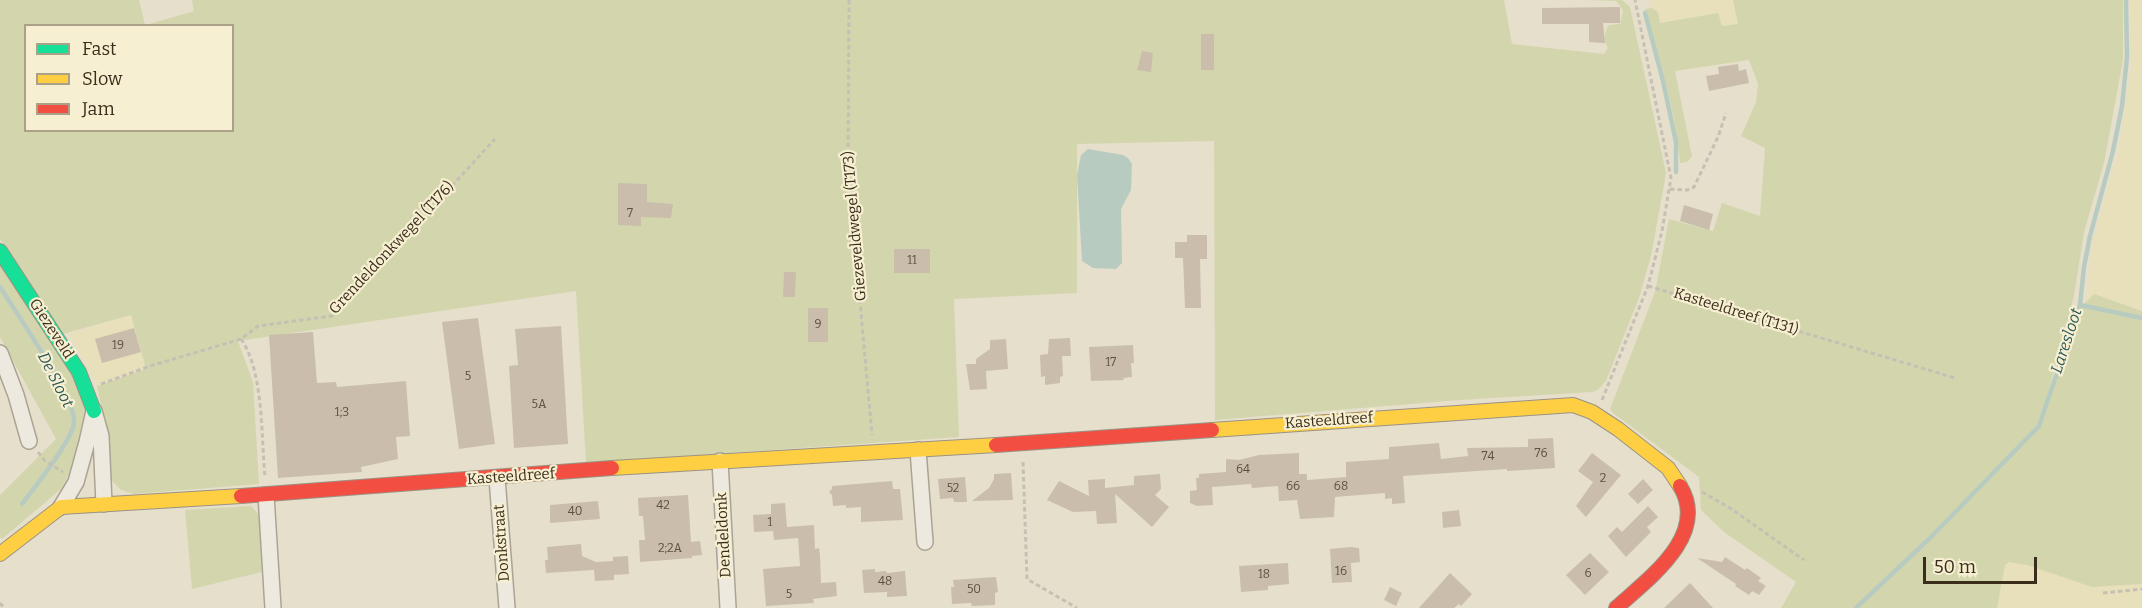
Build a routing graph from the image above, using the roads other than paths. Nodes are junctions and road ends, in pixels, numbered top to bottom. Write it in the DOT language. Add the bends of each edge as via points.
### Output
graph roads {
  1 [pos="0,251"];
  2 [pos="0,353"];
  3 [pos="94,411"];
  4 [pos="29,441"];
  5 [pos="918,450"];
  6 [pos="720,461"];
  7 [pos="497,478"];
  8 [pos="266,495"];
  9 [pos="104,504"];
  10 [pos="61,507"];
  11 [pos="925,542"];
  12 [pos="0,554"];
  13 [pos="273,608"];
  14 [pos="507,608"];
  15 [pos="728,608"];
  16 [pos="1616,608"];
  1 -- 3 [label="street, Giezeveld" via="79,372"];
  2 -- 4 [label="street"];
  3 -- 9 [label="street, Giezeveld" via="101,436"];
  3 -- 10 [label="street" via="75,482"];
  5 -- 6 [label="street, Kasteeldreef"];
  5 -- 11 [label="street"];
  5 -- 16 [label="street, Kasteeldreef" via="1573,405 1597,413 1670,470 1684,492 1688,515 1677,550"];
  6 -- 7 [label="street, Kasteeldreef"];
  6 -- 15 [label="street, Dendeldonk"];
  7 -- 8 [label="street, Kasteeldreef"];
  7 -- 14 [label="street, Donkstraat"];
  8 -- 9 [label="street, Kasteeldreef"];
  8 -- 13 [label="street"];
  9 -- 10 [label="street"];
  10 -- 12 [label="street"];
}
